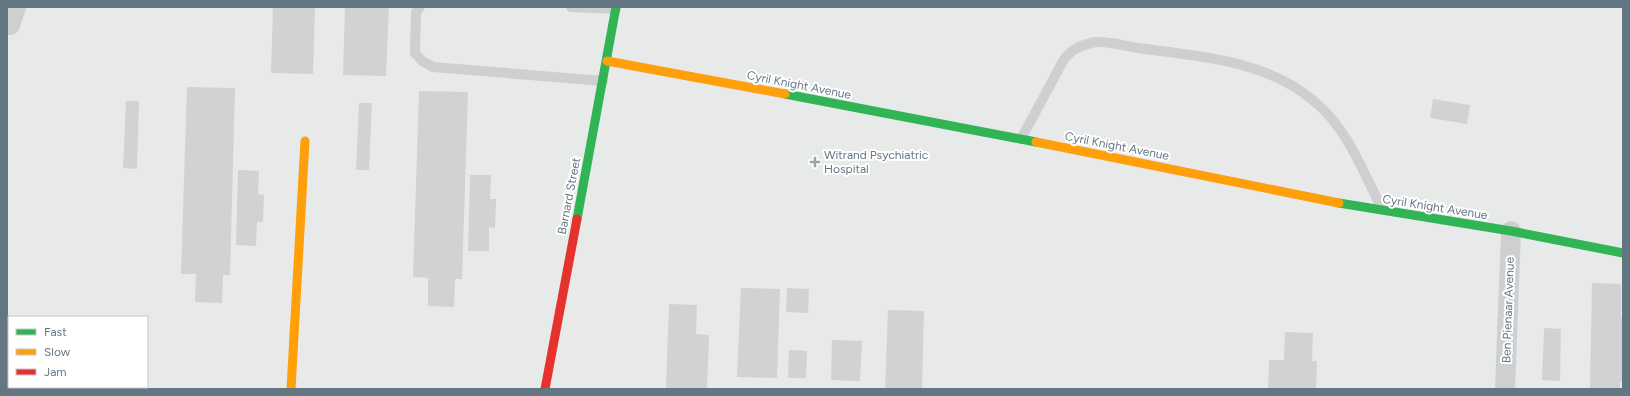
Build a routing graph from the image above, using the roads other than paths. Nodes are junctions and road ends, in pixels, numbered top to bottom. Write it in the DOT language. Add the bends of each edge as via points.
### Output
graph roads {
  1 [pos="420,7"];
  2 [pos="571,7"];
  3 [pos="616,8"];
  4 [pos="607,61"];
  5 [pos="603,81"];
  6 [pos="1021,138"];
  7 [pos="306,141"];
  8 [pos="1382,210"];
  9 [pos="1511,231"];
  10 [pos="1623,253"];
  11 [pos="291,389"];
  12 [pos="545,389"];
  13 [pos="1505,389"];
  1 -- 5 [label="lane" via="416,12 415,53 422,61 433,67"];
  2 -- 3 [label="lane"];
  3 -- 4 [label="street, Barnard Street"];
  4 -- 5 [label="street, Barnard Street"];
  4 -- 6 [label="street, Cyril Knight Avenue"];
  5 -- 12 [label="street, Barnard Street"];
  6 -- 8 [label="street, Cyril Knight Avenue" via="1309,198"];
  6 -- 8 [label="lane" via="1063,61 1068,53 1077,47 1097,42 1223,59 1288,83 1317,103 1343,133"];
  7 -- 11 [label="street"];
  8 -- 9 [label="street, Cyril Knight Avenue"];
  9 -- 10 [label="street, Cyril Knight Avenue"];
  9 -- 13 [label="street, Ben Pienaar Avenue"];
}
